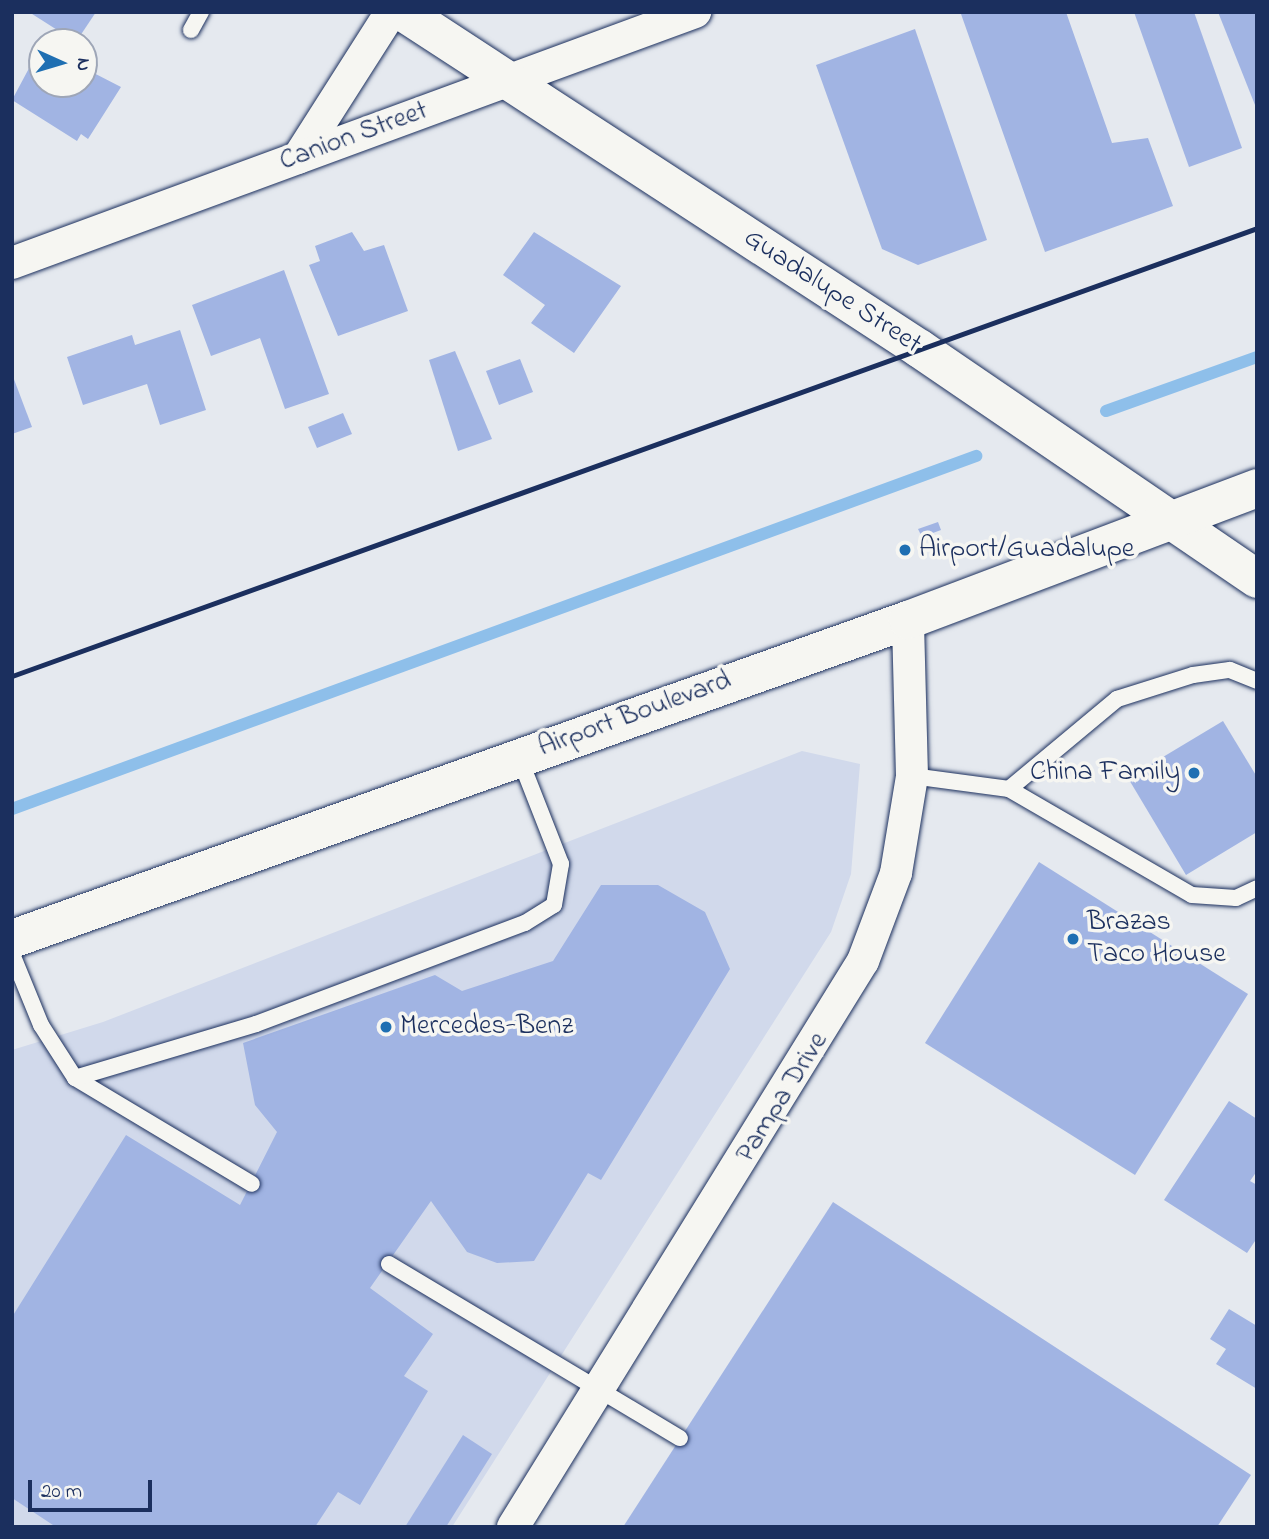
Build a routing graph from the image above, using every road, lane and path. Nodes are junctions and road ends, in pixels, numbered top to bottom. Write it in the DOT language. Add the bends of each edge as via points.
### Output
graph roads {
  1 [pos="201,12"];
  2 [pos="391,12"];
  3 [pos="403,12"];
  4 [pos="695,12"];
  5 [pos="191,30"];
  6 [pos="508,81"];
  7 [pos="298,158"];
  8 [pos="12,263"];
  9 [pos="1257,488"];
  10 [pos="1168,520"];
  11 [pos="1257,579"];
  12 [pos="908,621"];
  13 [pos="1257,681"];
  14 [pos="519,756"];
  15 [pos="912,776"];
  16 [pos="1009,789"];
  17 [pos="1257,888"];
  18 [pos="12,939"];
  19 [pos="12,954"];
  20 [pos="75,1078"];
  21 [pos="252,1184"];
  22 [pos="388,1264"];
  23 [pos="601,1386"];
  24 [pos="680,1438"];
  25 [pos="513,1527"];
  1 -- 5 [label="lane"];
  2 -- 7 [label="street"];
  3 -- 6 [label="main road, Guadalupe Street"];
  4 -- 6 [label="street, Canion Street"];
  6 -- 7 [label="street, Canion Street"];
  6 -- 10 [label="main road, Guadalupe Street" via="920,349"];
  7 -- 8 [label="street, Canion Street"];
  9 -- 10 [label="main road, Airport Boulevard"];
  10 -- 11 [label="main road, Guadalupe Street"];
  10 -- 12 [label="main road, Airport Boulevard"];
  12 -- 14 [label="main road, Airport Boulevard"];
  12 -- 15 [label="street, Pampa Drive"];
  13 -- 16 [label="lane" via="1230,670 1193,675 1117,699"];
  14 -- 18 [label="main road, Airport Boulevard"];
  14 -- 20 [label="lane" via="561,864 554,905 525,923 256,1024"];
  15 -- 16 [label="lane"];
  15 -- 23 [label="street, Pampa Drive" via="896,873 863,961"];
  16 -- 17 [label="lane" via="1192,895 1236,898"];
  19 -- 20 [label="lane" via="41,1026"];
  20 -- 21 [label="lane"];
  22 -- 23 [label="lane"];
  23 -- 24 [label="lane"];
  23 -- 25 [label="street, Pampa Drive"];
}
